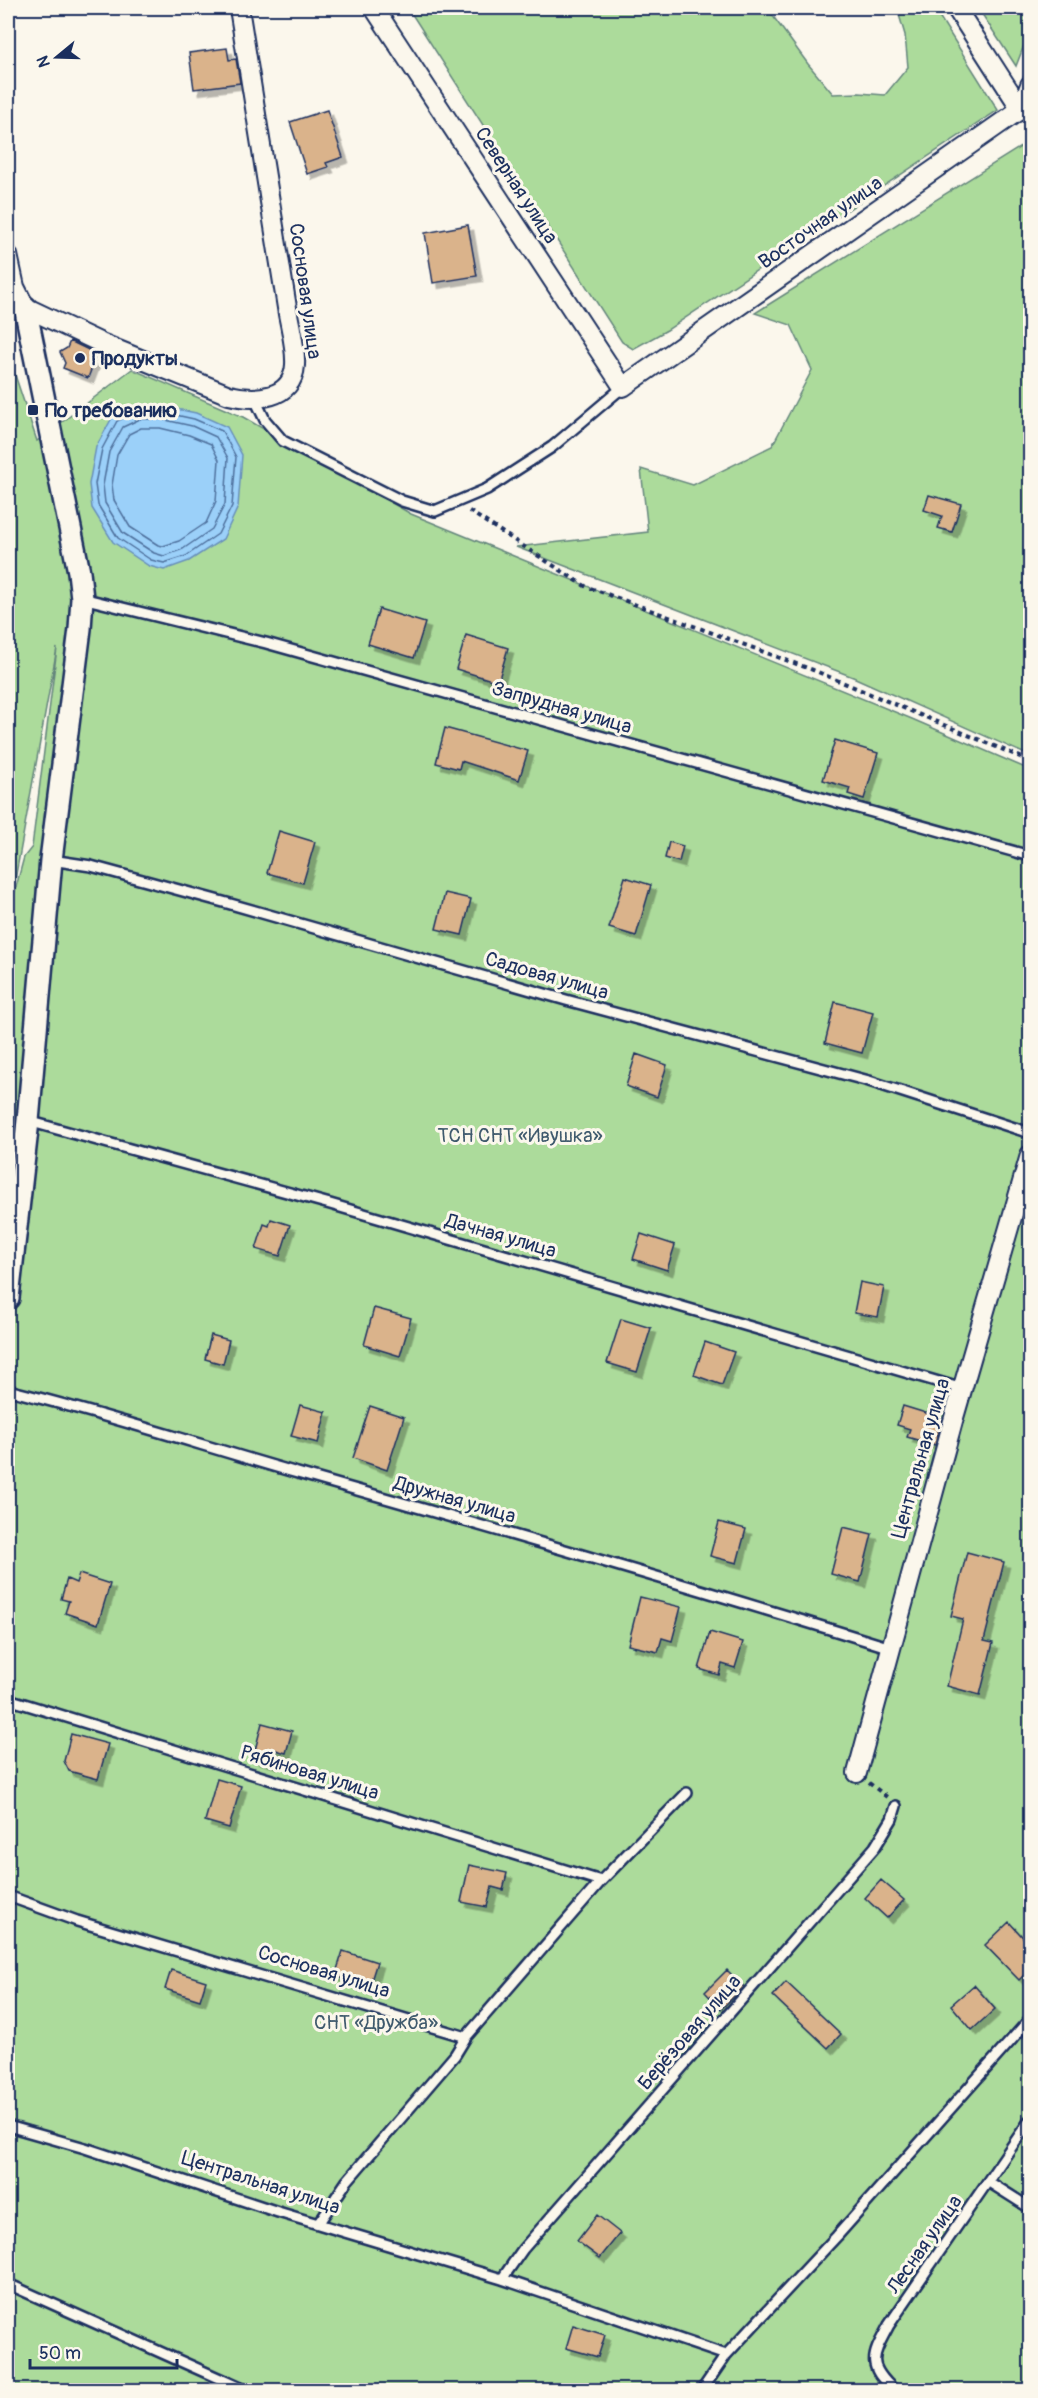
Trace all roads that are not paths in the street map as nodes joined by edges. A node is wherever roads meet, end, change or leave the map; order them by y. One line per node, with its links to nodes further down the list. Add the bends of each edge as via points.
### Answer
1 (239, 8): 9 (street, Сосновая улица, via 295,363 293,378 280,391)
2 (374, 8): 8 (street, Северная улица)
3 (956, 8): 5 (street)
4 (1030, 85): 5 (street)
5 (1026, 111): 8 (street, Восточная улица)
6 (8, 255): 7 (street)
7 (16, 302): 9 (street, via 101,343 218,391); 10 (street)
8 (623, 387): 9 (lane, via 552,447 487,489 435,511 402,501 283,441 265,420)
9 (255, 399)
10 (82, 598): 11 (lane, Запрудная улица, via 266,643); 12 (street)
11 (1030, 856)
12 (51, 860): 13 (street); 14 (lane, Садовая улица, via 92,866 869,1081)
13 (28, 1121): 16 (street); 17 (lane, Дачная улица, via 353,1210)
14 (1030, 1133)
15 (1030, 1155): 17 (street, Центральная улица)
16 (8, 1298)
17 (963, 1389): 19 (street, Центральная улица)
18 (8, 1390): 19 (lane, Дружная улица, via 725,1596)
19 (891, 1648): 21 (street, Центральная улица)
20 (8, 1699): 24 (lane, Рябиновая улица)
21 (857, 1773)
22 (687, 1793): 24 (lane)
23 (896, 1806): 33 (lane, Берёзовая улица, via 875,1847 523,2249)
24 (602, 1881): 27 (lane)
25 (8, 1896): 27 (lane, Сосновая улица, via 76,1921)
26 (1030, 2019): 35 (lane)
27 (466, 2037): 32 (lane, via 347,2181)
28 (1030, 2120): 30 (lane, Лесная улица)
29 (8, 2126): 32 (lane, Центральная улица)
30 (989, 2182): 31 (lane); 38 (lane, Лесная улица, via 879,2345 876,2369)
31 (1030, 2208)
32 (318, 2224): 33 (lane, Центральная улица)
33 (502, 2279): 35 (lane, Центральная улица)
34 (8, 2284): 36 (lane)
35 (726, 2355): 37 (lane)
36 (245, 2391)
37 (702, 2391)
38 (894, 2391)

